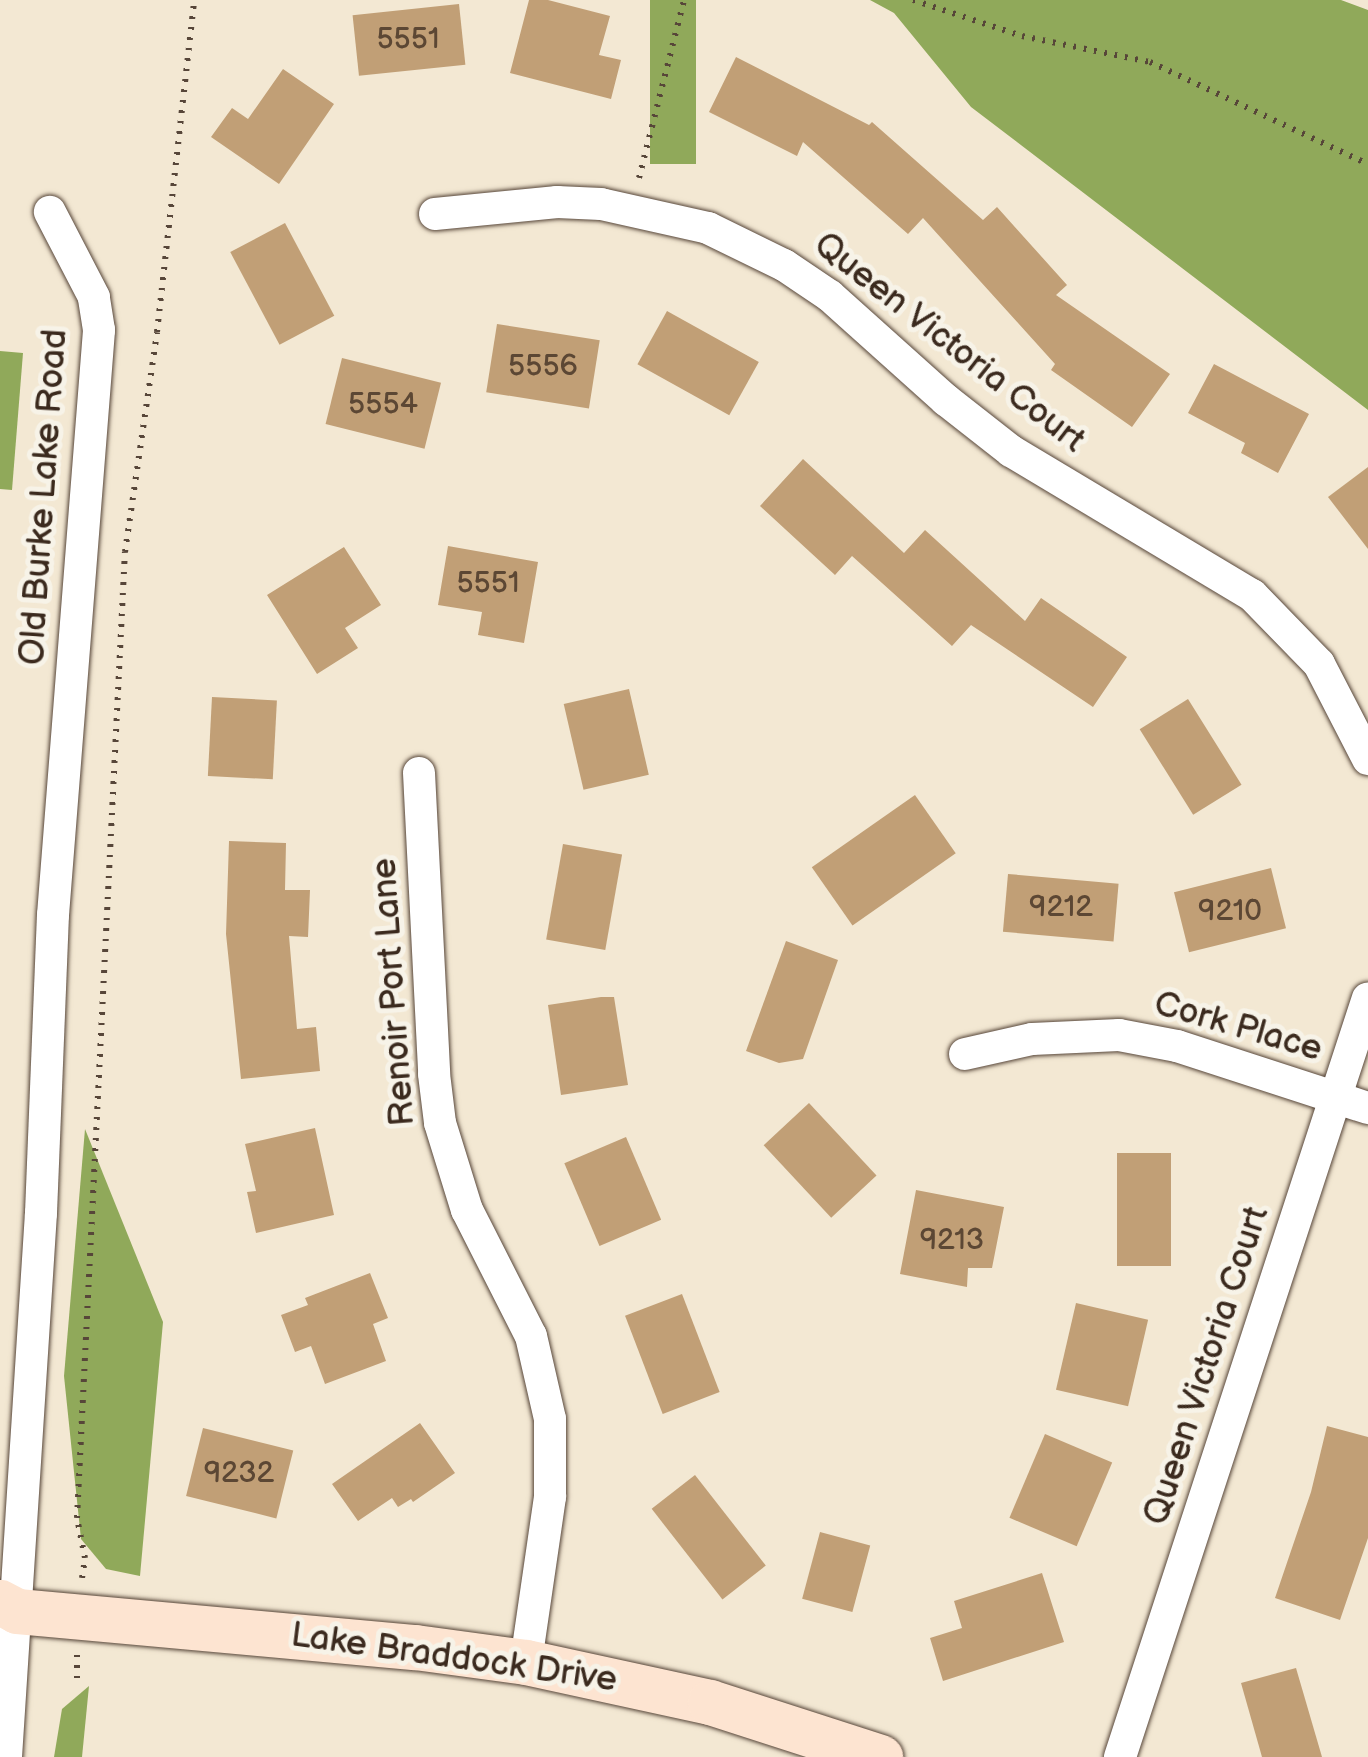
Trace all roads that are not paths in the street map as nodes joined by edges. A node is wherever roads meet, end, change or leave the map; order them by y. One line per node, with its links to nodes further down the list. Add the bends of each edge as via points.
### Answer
1 (50, 212): 9 (street, Old Burke Lake Road, via 94,298 99,330 53,915 41,1213)
2 (435, 214): 3 (street, Queen Victoria Court, via 556,202 633,209 708,228 784,265 830,296 1011,450 1252,594 1319,664)
3 (1368, 759)
4 (419, 773): 10 (street, Renoir Port Lane, via 440,1123 468,1210 530,1336 550,1419 550,1496)
5 (1368, 998): 7 (street, Queen Victoria Court)
6 (965, 1054): 7 (street, Cork Place, via 1032,1039 1119,1035 1177,1046)
7 (1336, 1098): 8 (street, Cork Place); 13 (street, Queen Victoria Court)
8 (1368, 1108)
9 (6, 1610): 10 (street, Lake Braddock Drive); 11 (street, Old Burke Lake Road)
10 (526, 1662): 12 (street, Lake Braddock Drive, via 710,1702)
11 (6, 1757)
12 (880, 1757)
13 (1120, 1757)

